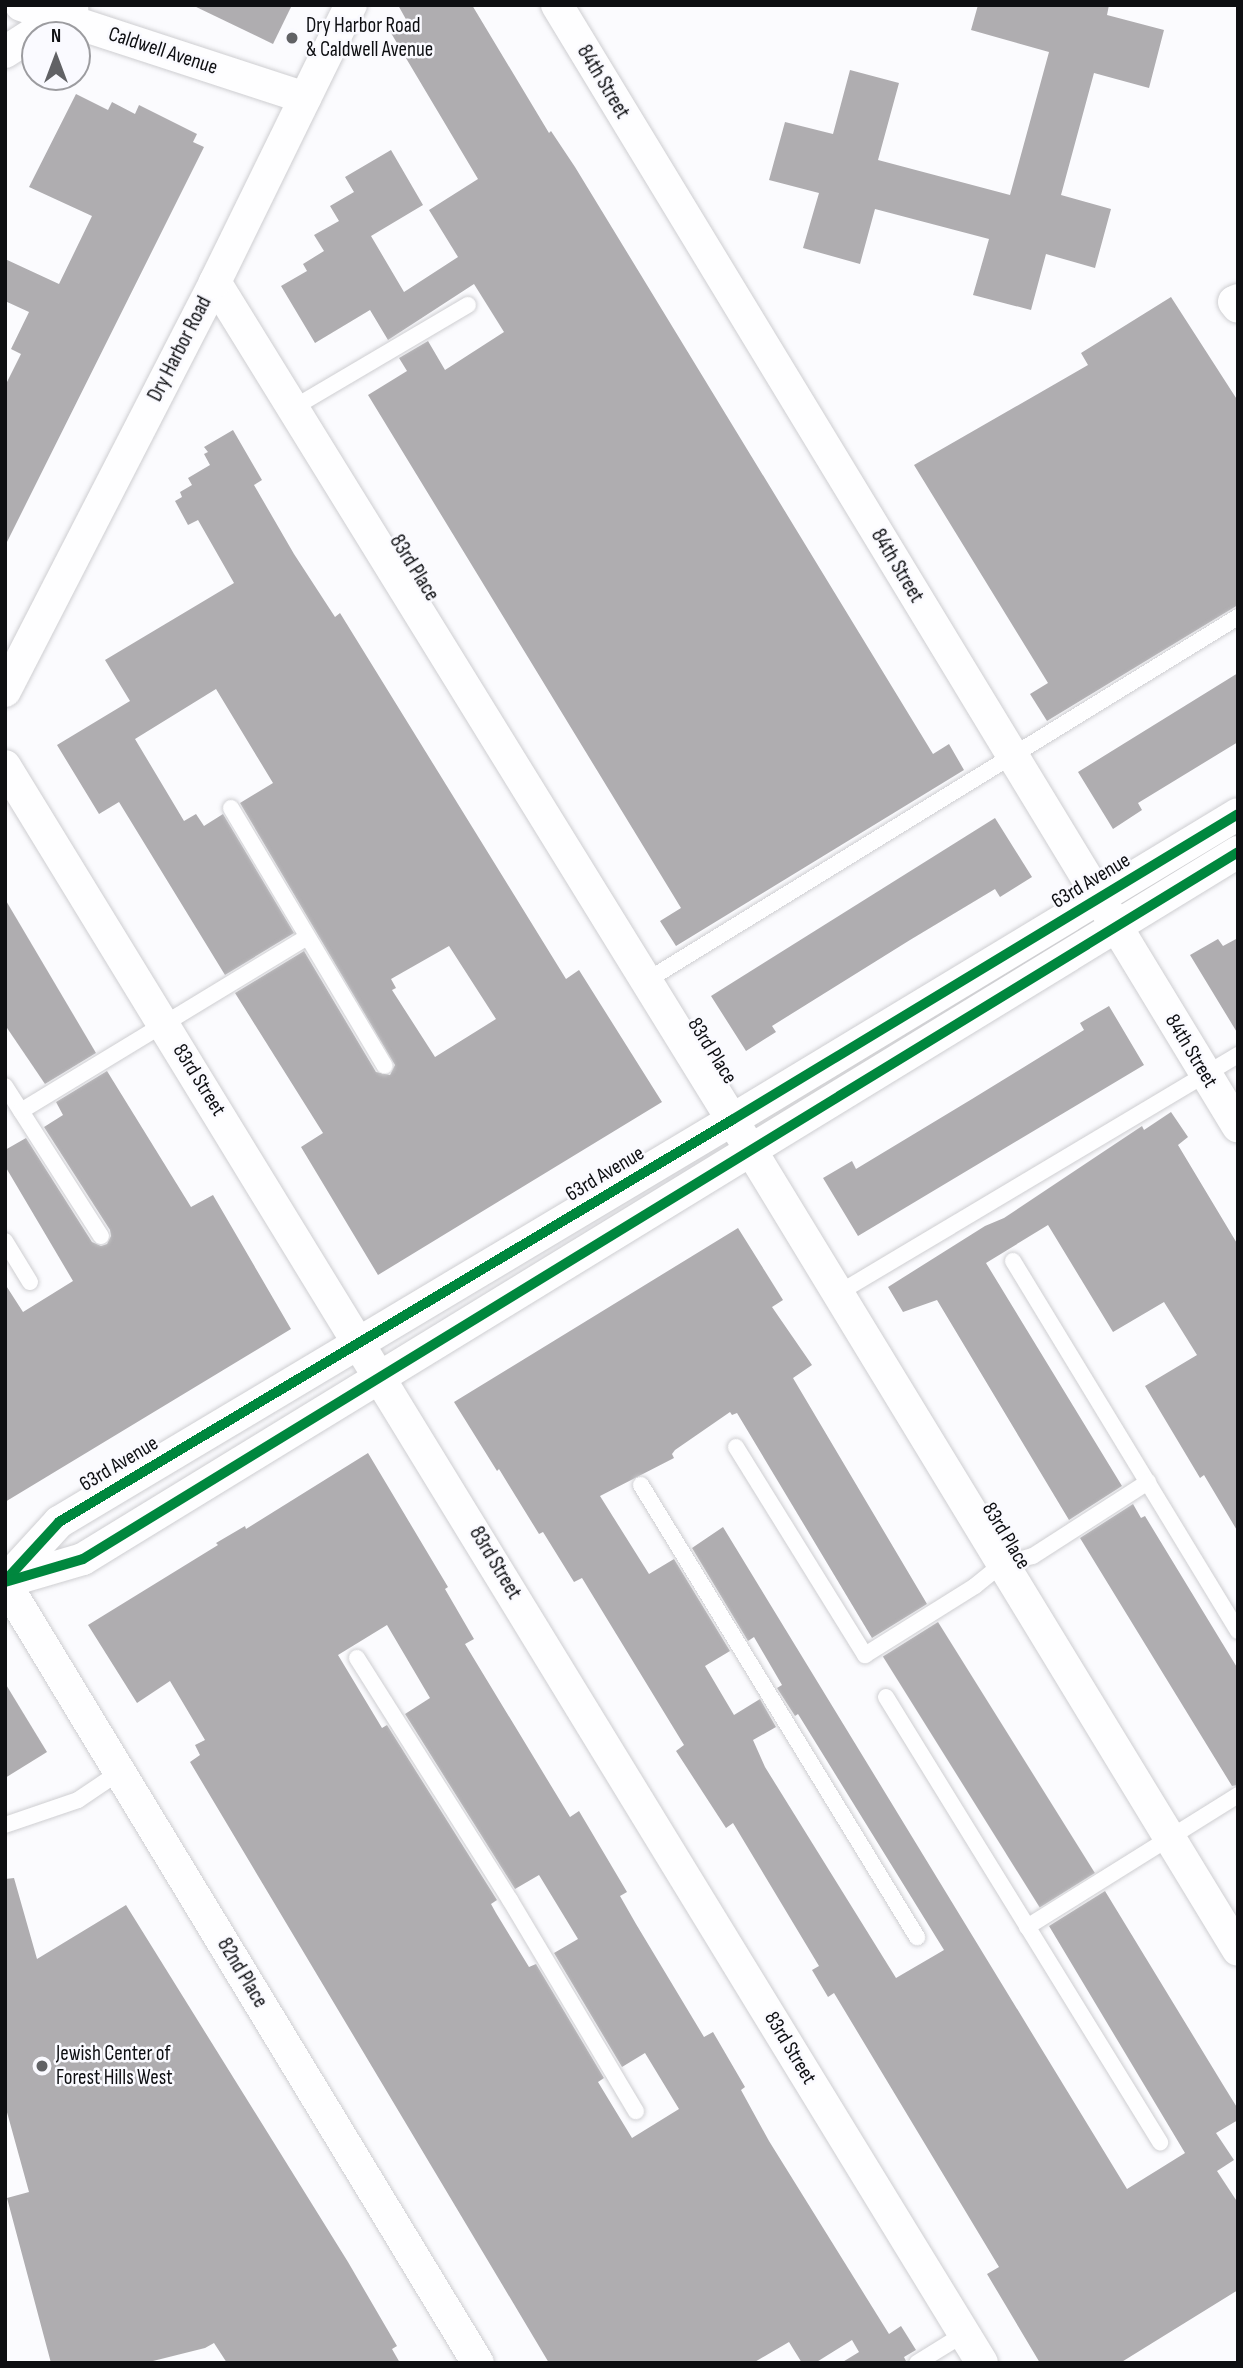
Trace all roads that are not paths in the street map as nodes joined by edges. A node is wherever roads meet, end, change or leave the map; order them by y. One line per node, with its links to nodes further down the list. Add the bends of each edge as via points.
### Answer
1 (21, 5): 4 (street, Caldwell Avenue)
2 (351, 5): 6 (street, Dry Harbor Road)
3 (556, 5): 12 (street, 84th Street)
4 (68, 11): 5 (street); 6 (street, Caldwell Avenue)
5 (5, 52)
6 (305, 98): 7 (street, Dry Harbor Road)
7 (215, 282): 9 (street, 83rd Place); 11 (street, Dry Harbor Road)
8 (468, 304): 9 (lane)
9 (293, 408): 19 (street, 83rd Place)
10 (1238, 617): 12 (lane)
11 (5, 691)
12 (1011, 754): 17 (street, 84th Street); 19 (lane)
13 (5, 766): 20 (street, 83rd Street)
14 (231, 808): 18 (lane)
15 (1238, 814): 17 (street, 63rd Avenue)
16 (1238, 852): 17 (street, 63rd Avenue)
17 (1107, 912): 23 (street, 84th Street); 26 (street, 63rd Avenue); 28 (street, 63rd Avenue)
18 (306, 938): 20 (lane); 22 (lane)
19 (646, 981): 26 (street, 83rd Place)
20 (164, 1024): 25 (lane); 34 (street, 83rd Street)
21 (1238, 1055): 23 (lane)
22 (385, 1066)
23 (1206, 1074): 27 (street, 84th Street); 33 (lane)
24 (5, 1087): 25 (lane)
25 (21, 1111): 29 (lane)
26 (732, 1120): 28 (street, 83rd Place); 34 (street, 63rd Avenue)
27 (1238, 1127)
28 (752, 1152): 33 (street, 83rd Place); 35 (street, 63rd Avenue)
29 (101, 1236)
30 (5, 1241): 32 (lane)
31 (1013, 1261): 37 (lane)
32 (30, 1282)
33 (838, 1294): 39 (street, 83rd Place)
34 (360, 1342): 35 (street, 83rd Street); 40 (street, 63rd Avenue, via 59,1522)
35 (381, 1377): 40 (street, 63rd Avenue, via 83,1559); 53 (street, 83rd Street)
36 (736, 1447): 39 (lane, via 865,1655)
37 (1148, 1482): 39 (lane, via 1033,1556); 41 (lane)
38 (641, 1485): 49 (lane)
39 (1001, 1565): 47 (street, 83rd Place)
40 (5, 1582): 44 (street, 82nd Place)
41 (1238, 1631)
42 (357, 1658): 51 (lane)
43 (886, 1696): 48 (lane)
44 (121, 1771): 46 (lane, via 78,1800); 54 (street, 82nd Place)
45 (1238, 1795): 47 (lane)
46 (5, 1825)
47 (1169, 1836): 48 (lane); 50 (street, 83rd Place)
48 (1027, 1927): 52 (lane)
49 (917, 1937)
50 (1238, 1950)
51 (636, 2111)
52 (1160, 2142)
53 (964, 2334): 55 (lane); 56 (street, 83rd Street)
54 (478, 2363)
55 (917, 2363)
56 (982, 2363)

